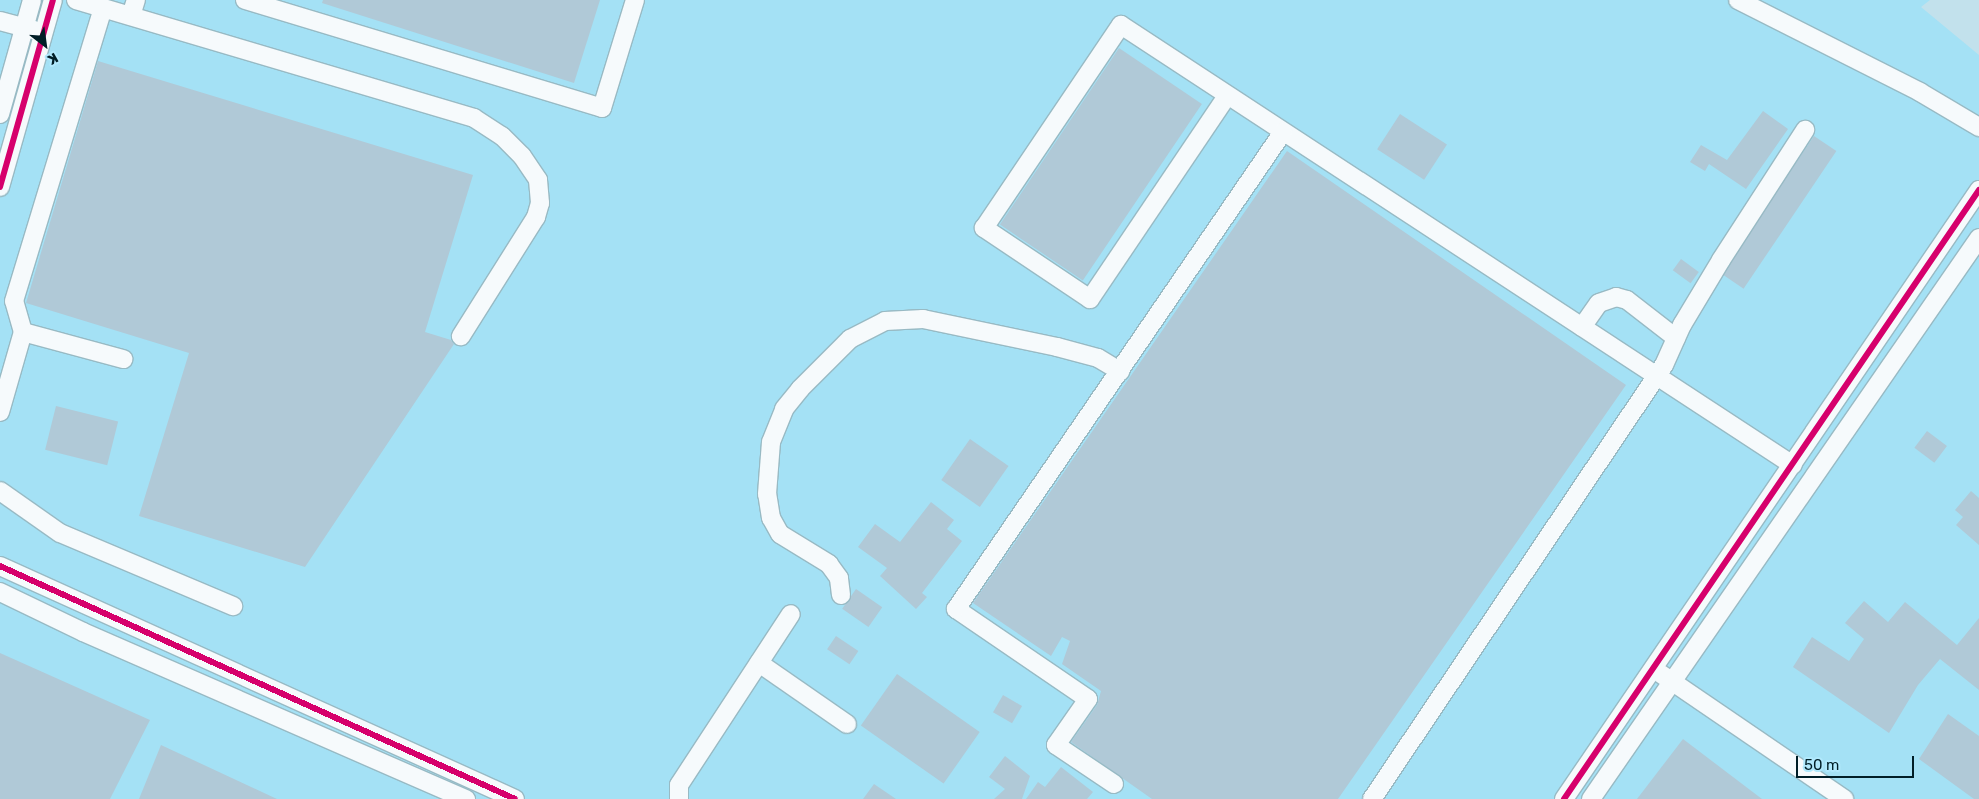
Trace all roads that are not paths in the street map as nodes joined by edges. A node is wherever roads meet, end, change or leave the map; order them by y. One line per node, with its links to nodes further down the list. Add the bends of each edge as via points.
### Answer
1 (32, 0): 10 (street)
2 (54, 0): 11 (street)
3 (76, 0): 7 (street)
4 (245, 0): 5 (street, via 602,108)
5 (635, 0)
6 (1738, 0): 14 (street, via 1920,92)
7 (103, 8): 8 (street); 21 (street, via 14,301)
8 (133, 8): 22 (street, via 474,118 513,145 538,180 541,196 538,210)
9 (0, 21): 10 (street)
10 (24, 27): 11 (street); 13 (street)
11 (44, 33): 17 (street)
12 (1227, 96): 12 (street, via 1121,25 984,228 1090,299); 16 (street)
13 (0, 114)
14 (1979, 127)
15 (1805, 130): 23 (street, via 1716,267)
16 (1283, 132): 20 (street); 25 (street)
17 (0, 187)
18 (1979, 190): 28 (street)
19 (1979, 238): 37 (street)
20 (1582, 327): 23 (street, via 1599,303 1616,297 1627,300); 26 (street)
21 (23, 332): 24 (street); 27 (street)
22 (461, 336)
23 (1676, 338): 26 (street)
24 (123, 359)
25 (1120, 371): 32 (street, via 1098,358 1057,347 923,319 885,321 850,339 784,409 771,442 767,494 772,518 780,534 829,564 839,578); 39 (street, via 956,609 1088,699 1056,745)
26 (1656, 376): 28 (street); 44 (street)
27 (0, 412)
28 (1793, 465): 36 (street)
29 (0, 491): 33 (street, via 60,533)
30 (0, 566): 40 (street)
31 (0, 592): 41 (street, via 83,632)
32 (841, 595)
33 (232, 606)
34 (791, 614): 35 (street)
35 (759, 663): 38 (street); 43 (street, via 679,785)
36 (1654, 669): 37 (street); 45 (street)
37 (1671, 680): 46 (street); 47 (street)
38 (848, 724)
39 (1114, 784)
40 (480, 792): 42 (street)
41 (466, 799)
42 (515, 799)
43 (679, 799)
44 (1372, 799)
45 (1564, 799)
46 (1591, 799)
47 (1844, 799)

